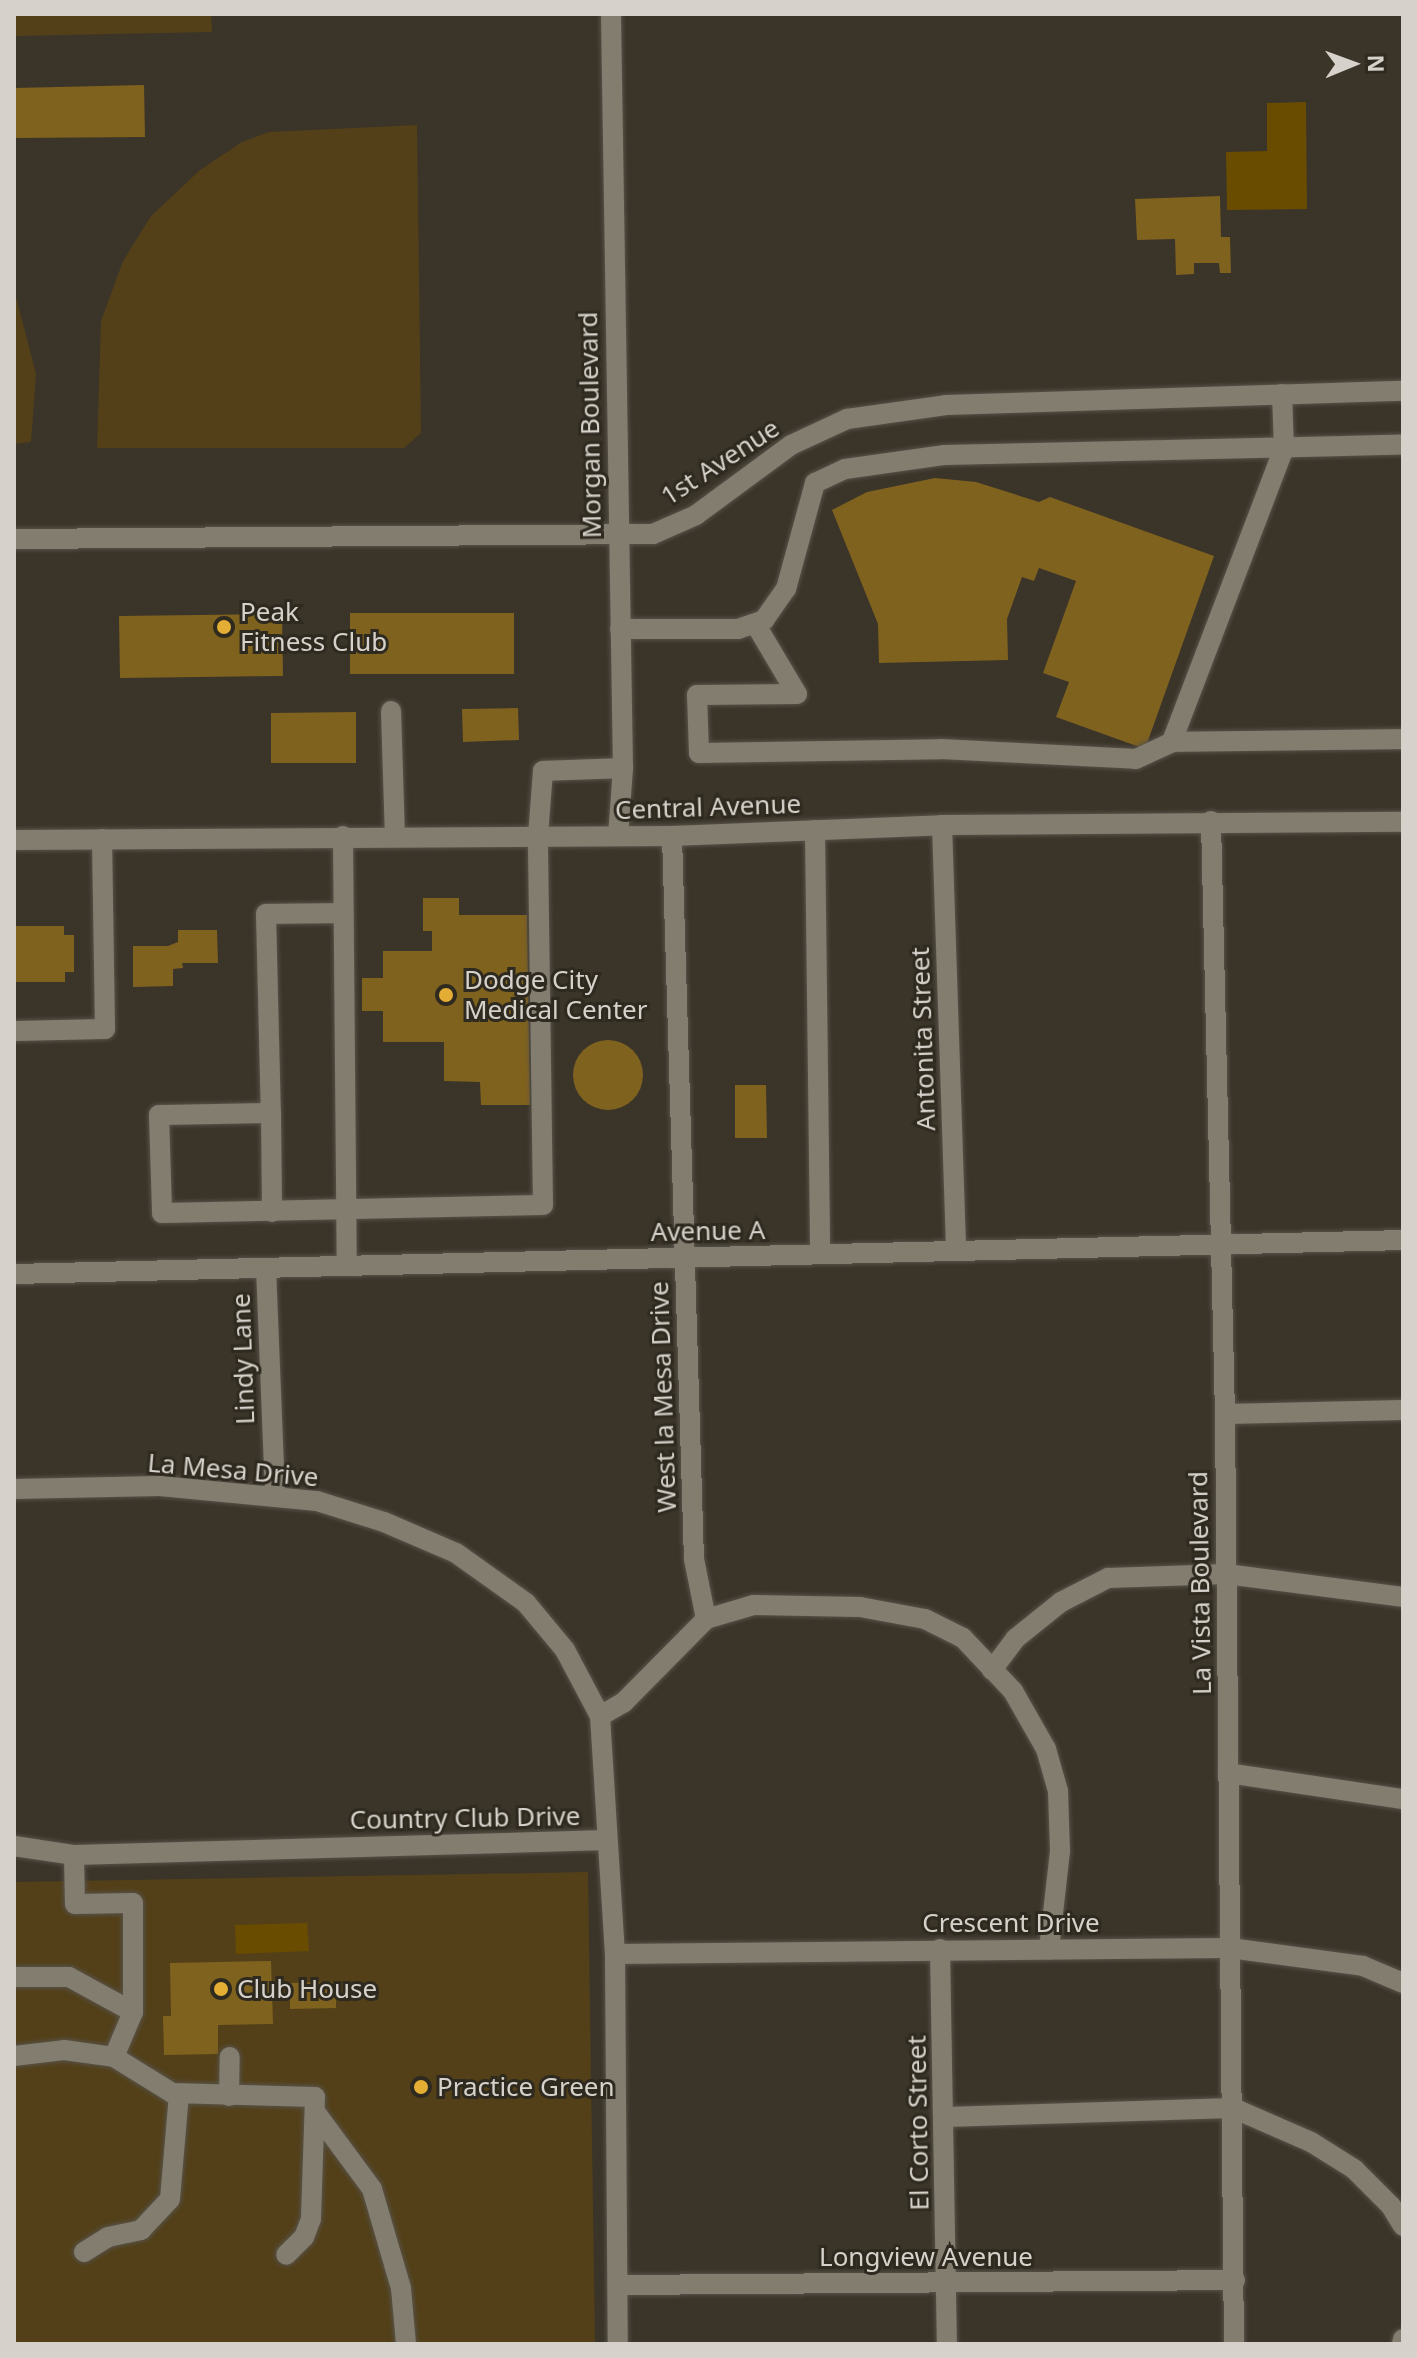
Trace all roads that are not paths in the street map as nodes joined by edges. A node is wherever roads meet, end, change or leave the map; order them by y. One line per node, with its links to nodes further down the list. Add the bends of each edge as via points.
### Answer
1 (611, 14): 6 (street, Morgan Boulevard)
2 (1403, 391): 3 (street, 1st Avenue)
3 (1282, 394): 5 (street); 6 (street, 1st Avenue, via 946,405 847,419 791,445 696,515 653,534)
4 (1403, 445): 5 (street)
5 (1284, 448): 8 (street, via 945,455 845,469 815,483 786,589); 12 (street)
6 (618, 537): 7 (street, 1st Avenue); 9 (street, Morgan Boulevard)
7 (14, 539)
8 (756, 625): 9 (street); 12 (street, via 797,694 697,695 699,753 941,749 1136,759)
9 (620, 629): 13 (street, Morgan Boulevard)
10 (391, 711): 18 (street)
11 (1403, 739): 12 (street)
12 (1172, 742)
13 (623, 768): 20 (street, via 543,771); 21 (street, Morgan Boulevard)
14 (1211, 821): 15 (street, Central Avenue); 16 (street, Central Avenue); 31 (street, La Vista Boulevard)
15 (1403, 822)
16 (942, 825): 17 (street, Central Avenue); 32 (street, Antonita Street)
17 (815, 830): 22 (street, Central Avenue); 33 (street)
18 (395, 835): 19 (street, Central Avenue); 20 (street, Central Avenue)
19 (343, 836): 23 (street, Central Avenue); 25 (street)
20 (538, 836): 21 (street, Central Avenue); 28 (street, via 543,1205)
21 (618, 836): 22 (street, Central Avenue)
22 (672, 836): 34 (street, West la Mesa Drive)
23 (102, 839): 24 (street, Central Avenue); 26 (street, via 105,1029)
24 (14, 840)
25 (343, 913): 27 (street, via 266,914); 28 (street)
26 (14, 1031)
27 (271, 1113): 29 (street); 29 (street, via 159,1115 162,1213)
28 (346, 1211): 29 (street); 35 (street)
29 (272, 1212)
30 (1403, 1240): 31 (street, Avenue A)
31 (1221, 1245): 32 (street, Avenue A); 39 (street, La Vista Boulevard)
32 (956, 1251): 33 (street, Avenue A)
33 (820, 1254): 34 (street, Avenue A)
34 (685, 1258): 35 (street, Avenue A); 44 (street, West la Mesa Drive, via 694,1559)
35 (347, 1266): 36 (street, Avenue A)
36 (266, 1268): 37 (street, Avenue A); 41 (street, Lindy Lane)
37 (14, 1274)
38 (1403, 1410): 39 (street)
39 (1225, 1414): 42 (street, La Vista Boulevard)
40 (14, 1489): 41 (street, La Mesa Drive, via 160,1486)
41 (275, 1497): 46 (street, La Mesa Drive, via 317,1501 456,1553 526,1603 565,1650)
42 (1226, 1574): 43 (street); 45 (street, via 1108,1578 1049,1611 1015,1639); 47 (street, La Vista Boulevard)
43 (1403, 1597)
44 (706, 1619): 45 (street, via 754,1605 860,1607 925,1619 963,1638); 46 (street, via 624,1702)
45 (992, 1670): 54 (street, via 1013,1691 1046,1749 1058,1791 1060,1851)
46 (600, 1716): 49 (street)
47 (1228, 1773): 48 (street); 52 (street, La Vista Boulevard)
48 (1403, 1799)
49 (607, 1840): 51 (street, Country Club Drive); 55 (street, Country Club Drive)
50 (14, 1846): 51 (street, Country Club Drive)
51 (74, 1855): 58 (street, via 75,1904 133,1903)
52 (1230, 1948): 54 (street, Crescent Drive); 57 (street, Crescent Drive, via 1363,1966); 64 (street, La Vista Boulevard)
53 (940, 1949): 54 (street, Crescent Drive); 55 (street, Crescent Drive); 66 (street, El Corto Street)
54 (1049, 1949)
55 (615, 1954): 72 (street, Country Club Drive)
56 (14, 1977): 58 (street, via 69,1977)
57 (1403, 1983)
58 (133, 2012): 60 (street)
59 (14, 2056): 60 (street, via 64,2050)
60 (114, 2057): 62 (street)
61 (230, 2057): 63 (street)
62 (179, 2095): 63 (street); 68 (street, via 170,2199 141,2230 108,2237)
63 (229, 2096): 65 (street, via 315,2097)
64 (1233, 2108): 66 (street); 67 (street, via 1311,2142 1354,2169); 70 (street, La Vista Boulevard)
65 (316, 2113): 69 (street, via 311,2219 304,2237); 73 (street, via 372,2189 401,2288)
66 (945, 2117): 71 (street, El Corto Street)
67 (1403, 2226)
68 (84, 2252)
69 (286, 2255)
70 (1235, 2280): 71 (street, Longview Avenue); 76 (street, La Vista Boulevard)
71 (947, 2283): 72 (street, Longview Avenue); 75 (street, El Corto Street)
72 (618, 2285): 74 (street, Country Club Drive)
73 (406, 2344)
74 (618, 2344)
75 (947, 2344)
76 (1234, 2344)

